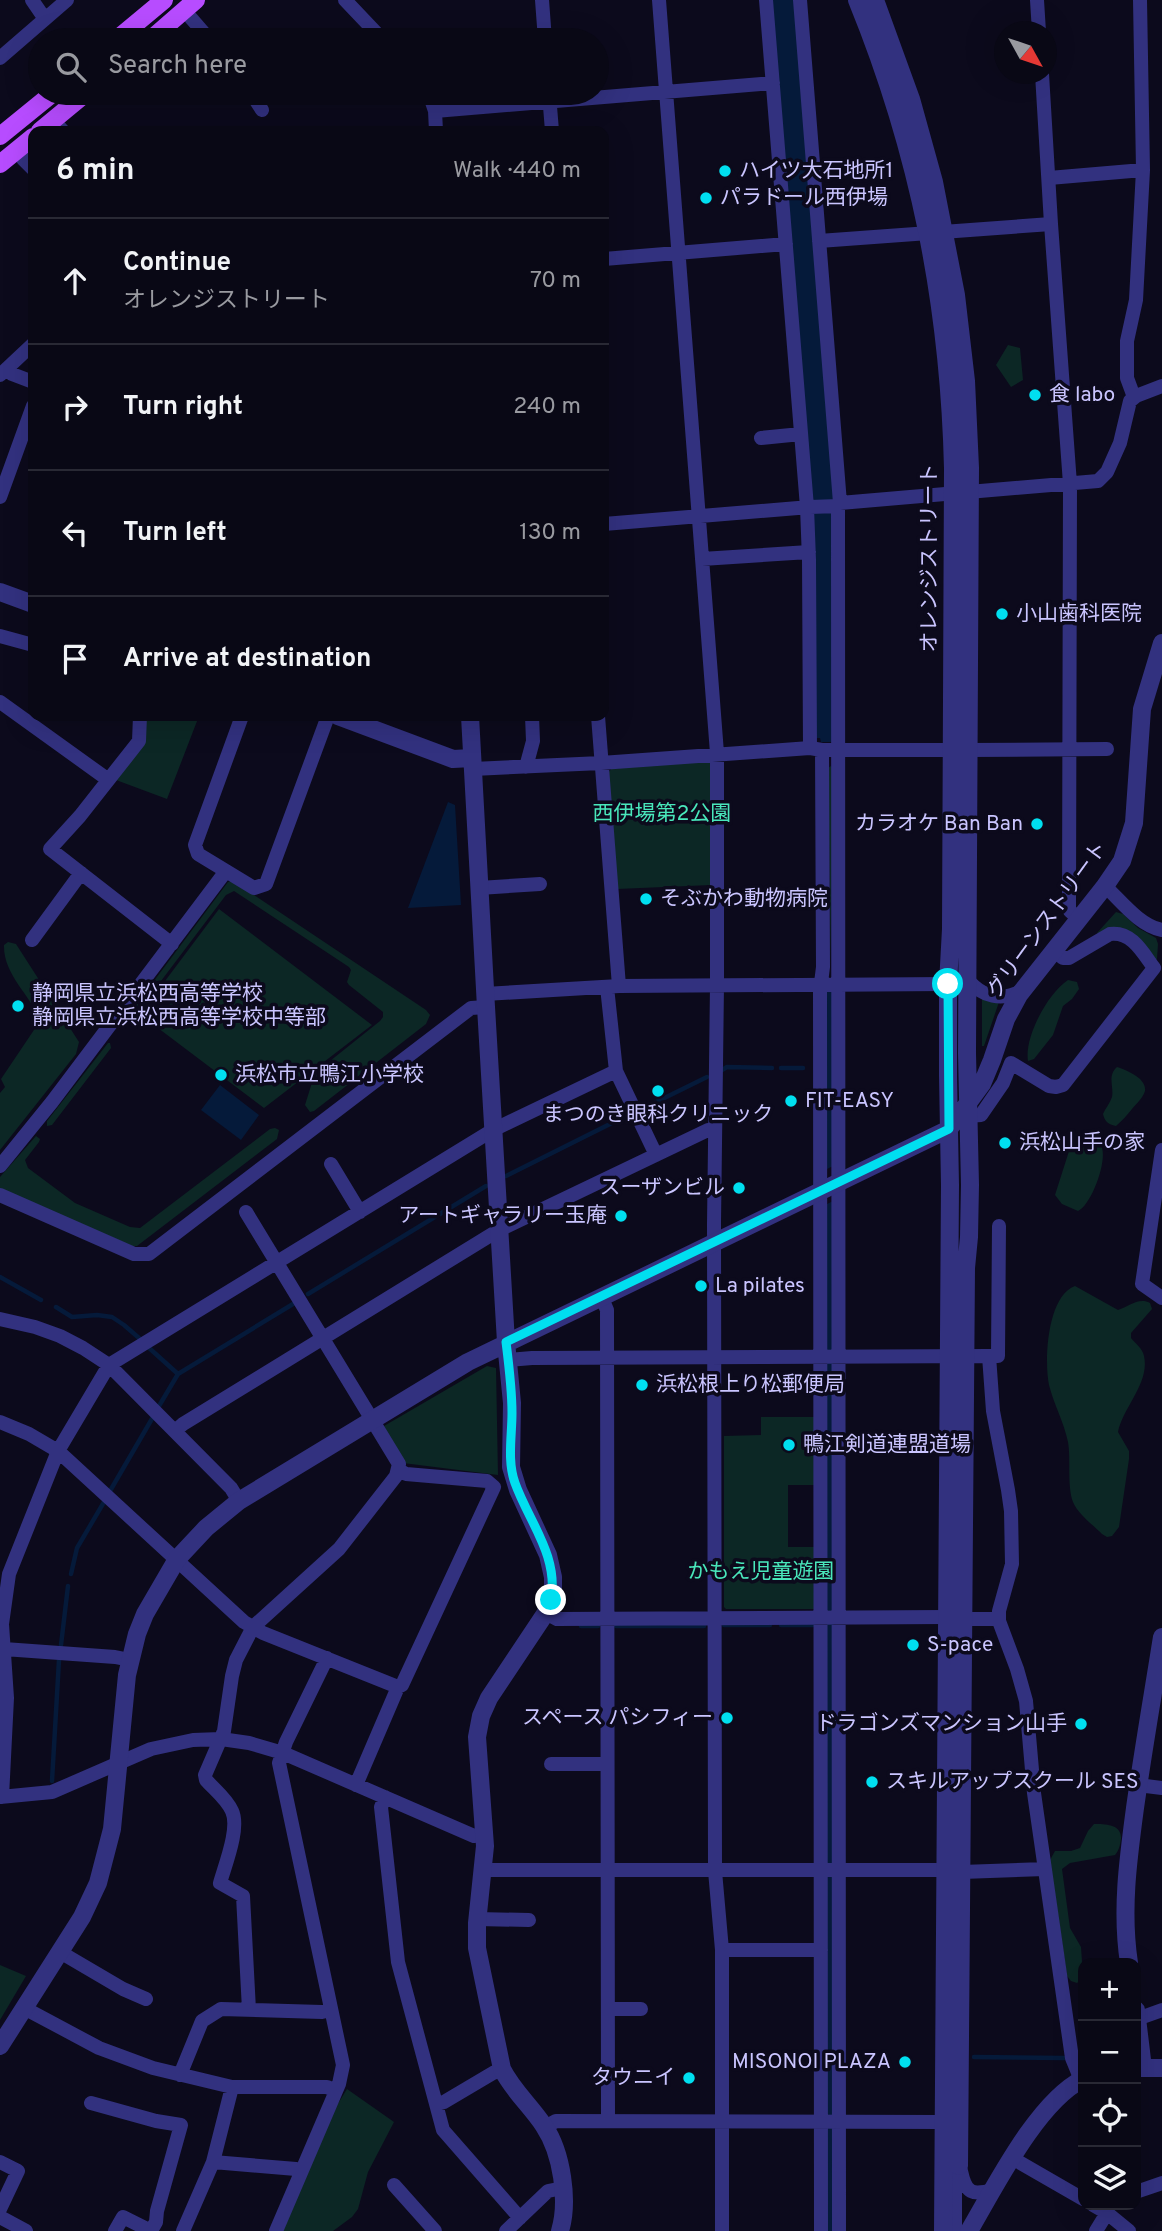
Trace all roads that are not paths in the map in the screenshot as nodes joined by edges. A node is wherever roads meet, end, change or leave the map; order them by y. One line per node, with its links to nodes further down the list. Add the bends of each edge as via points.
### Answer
1 (32, 0): 14 (street)
2 (67, 0): 14 (street)
3 (164, 0): 17 (main road)
4 (345, 0): 20 (street)
5 (542, 0): 21 (street)
6 (659, 0): 26 (street)
7 (766, 0): 24 (street)
8 (800, 0): 47 (street)
9 (857, 0): 46 (street, オレンジストリート)
10 (875, 0): 46 (street, オレンジストリート, via 917,117)
11 (1037, 0): 15 (street)
12 (1140, 0): 43 (street)
13 (190, 5): 18 (main road); 19 (street)
14 (45, 19): 16 (street)
15 (1038, 21)
16 (35, 28)
17 (130, 28)
18 (164, 28)
19 (203, 28)
20 (372, 28)
21 (544, 28)
22 (28, 34): 23 (street)
23 (0, 58)
24 (773, 83): 26 (street); 48 (street)
25 (1043, 84): 44 (street)
26 (666, 92): 27 (street); 49 (street)
27 (609, 94)
28 (36, 105): 39 (main road)
29 (74, 105): 36 (main road)
30 (259, 105): 34 (street)
31 (433, 105): 35 (street)
32 (484, 105): 35 (street)
33 (550, 105): 38 (street)
34 (262, 110)
35 (435, 111): 37 (street)
36 (53, 126)
37 (436, 126)
38 (552, 126)
39 (2, 130): 40 (street)
40 (26, 142): 41 (main road); 42 (street, via 23,159)
41 (0, 164)
42 (28, 164)
43 (1143, 170): 44 (street); 55 (street, via 1136,300 1127,341 1126,378)
44 (1049, 178): 45 (street)
45 (1051, 224): 46 (street); 59 (street)
46 (937, 233): 47 (street); 60 (street, オレンジストリート)
47 (819, 242): 62 (street)
48 (786, 244): 49 (street); 57 (street)
49 (678, 253): 50 (street); 64 (street)
50 (609, 259)
51 (28, 349): 52 (street)
52 (3, 372): 53 (street)
53 (28, 380)
54 (1162, 386): 55 (street)
55 (1134, 397): 59 (street, via 1105,476)
56 (28, 420): 61 (street)
57 (801, 434): 58 (street); 63 (street)
58 (761, 438)
59 (1070, 484): 60 (street); 84 (street)
60 (961, 493): 62 (street); 83 (street, オレンジストリート)
61 (0, 497)
62 (838, 505): 63 (street); 82 (street)
63 (808, 507): 64 (street); 66 (street)
64 (699, 516): 65 (street); 67 (street)
65 (609, 524)
66 (809, 551): 67 (street); 81 (street)
67 (702, 559): 86 (street)
68 (0, 592): 69 (street)
69 (28, 602)
70 (0, 636): 72 (street)
71 (1162, 643): 94 (street, グリーンストリート, via 1140,717 1131,836 1122,861)
72 (28, 644)
73 (0, 702): 90 (street)
74 (140, 721): 92 (street, via 139,741 50,849)
75 (240, 721): 91 (street, via 195,845 198,854)
76 (326, 721): 91 (street, via 267,884 254,888)
77 (351, 721): 87 (street)
78 (470, 721): 87 (street)
79 (532, 721): 89 (street, via 533,741)
80 (598, 721): 88 (street)
81 (816, 749): 82 (street); 86 (street); 105 (street)
82 (838, 750): 83 (street); 104 (street)
83 (960, 750): 84 (street); 101 (street, オレンジストリート); 102 (street, オレンジストリート)
84 (1069, 750): 85 (street); 96 (street, via 1069,911)
85 (1107, 750)
86 (718, 753): 88 (street); 103 (street)
87 (473, 763): 89 (street); 95 (street)
88 (601, 763): 89 (street); 106 (street)
89 (526, 766)
90 (103, 776)
91 (226, 871): 99 (street)
92 (81, 873): 98 (street); 99 (street)
93 (540, 884): 95 (street)
94 (1105, 886): 96 (street, グリーンストリート); 97 (street, via 1143,922)
95 (479, 888): 108 (street)
96 (1079, 919): 100 (street, グリーンストリート)
97 (1162, 930)
98 (32, 940)
99 (172, 944): 117 (street)
100 (1054, 951): 107 (street, グリーンストリート); 110 (street, via 1069,958 1118,933 1131,940 1154,968 1063,1086 1049,1086 1011,1063 981,1115)
101 (967, 979): 107 (street, via 988,995 1006,997); 110 (street, オレンジストリート)
102 (948, 984): 104 (street); 111 (street, オレンジストリート)
103 (717, 985): 105 (street); 106 (street); 113 (street)
104 (839, 985): 105 (street); 118 (street)
105 (821, 986): 119 (street)
106 (613, 987): 108 (street); 109 (street)
107 (1023, 990): 110 (street, グリーンストリート, via 1006,1018)
108 (485, 1001): 112 (street); 120 (street, via 149,1254 134,1254)
109 (616, 1071): 112 (street); 115 (street)
110 (968, 1110): 111 (street, グリーンストリート); 132 (street, オレンジストリート, via 970,1237)
111 (949, 1129): 118 (street); 132 (street, オレンジストリート)
112 (493, 1130): 122 (street); 124 (street)
113 (715, 1130): 115 (street); 125 (street)
114 (1162, 1150): 128 (street, via 1142,1284)
115 (656, 1155): 124 (street)
116 (331, 1164): 122 (street)
117 (0, 1166)
118 (839, 1181): 119 (street); 134 (street)
119 (821, 1190): 125 (street); 134 (street)
120 (0, 1195)
121 (246, 1212): 126 (street)
122 (360, 1212): 126 (street)
123 (999, 1226): 133 (street, via 998,1356)
124 (499, 1230): 130 (street); 131 (street)
125 (714, 1242): 127 (street); 136 (street)
126 (276, 1263): 130 (street); 137 (street)
127 (601, 1296): 131 (street); 135 (street, via 607,1310)
128 (1162, 1298)
129 (0, 1319): 137 (street, via 60,1336)
130 (323, 1339): 138 (street); 140 (street)
131 (507, 1351): 135 (street); 138 (street, via 468,1362); 145 (street, via 511,1467 552,1566 553,1589)
132 (957, 1356): 133 (street); 134 (street); 148 (street)
133 (989, 1356): 150 (street, via 993,1411 1011,1511 1012,1564)
134 (830, 1357): 136 (street); 147 (street)
135 (607, 1358): 136 (street); 149 (street)
136 (715, 1358): 146 (street)
137 (109, 1365): 140 (street); 141 (street)
138 (372, 1420): 142 (street, via 397,1459); 143 (street)
139 (0, 1422): 141 (street)
140 (175, 1431): 143 (street, via 232,1488)
141 (58, 1451): 144 (street); 153 (street, via 9,1574 3,1608)
142 (399, 1471): 151 (street, via 339,1549); 156 (street, via 487,1481 494,1487)
143 (239, 1501): 144 (street)
144 (176, 1561): 151 (street); 155 (street, via 145,1614)
145 (546, 1613): 149 (street, via 557,1619); 168 (street, via 489,1698 478,1726)
146 (715, 1618): 147 (street); 149 (street); 173 (street)
147 (830, 1618): 148 (street); 171 (street)
148 (955, 1618): 150 (street); 174 (street)
149 (608, 1619): 161 (street)
150 (999, 1619): 169 (street, via 1026,1701)
151 (253, 1628): 154 (street); 158 (street, via 233,1668)
152 (1162, 1637): 157 (street)
153 (4, 1649): 155 (street); 166 (street, via 7,1705)
154 (327, 1658): 156 (street); 159 (street)
155 (130, 1660): 160 (street)
156 (398, 1687): 163 (street)
157 (1156, 1712): 164 (street)
158 (220, 1739): 159 (street); 160 (street, via 165,1745); 185 (street, via 205,1775 234,1817 220,1883 243,1896)
159 (283, 1753): 163 (street); 186 (street, via 279,1763)
160 (117, 1764): 166 (street, via 52,1792); 179 (street, via 104,1866 91,1900)
161 (607, 1764): 162 (street); 172 (street)
162 (551, 1765)
163 (356, 1785): 167 (street)
164 (1138, 1785): 165 (street); 180 (street, via 1124,1901)
165 (1162, 1788)
166 (1, 1797)
167 (385, 1797): 168 (street, via 474,1836); 199 (street, via 381,1807 398,1962)
168 (484, 1835): 170 (street)
169 (1045, 1869): 174 (street); 193 (street, via 1072,2058)
170 (483, 1870): 172 (street); 175 (street)
171 (830, 1870): 173 (street); 174 (street); 178 (street); 202 (street)
172 (607, 1871): 173 (street); 183 (street)
173 (715, 1871): 177 (street)
174 (953, 1871): 203 (street); 208 (street)
175 (477, 1919): 176 (street); 192 (street, via 479,1960)
176 (529, 1920)
177 (722, 1950): 178 (street); 201 (street)
178 (821, 1950): 202 (street)
179 (60, 1952): 181 (street); 182 (street)
180 (1128, 1958)
181 (146, 1999)
182 (24, 2008): 189 (street); 194 (street, via 99,2048)
183 (608, 2009): 184 (street); 200 (street)
184 (641, 2009)
185 (248, 2010): 186 (street); 194 (street, via 221,2009 201,2021)
186 (331, 2010): 197 (street, via 343,2066)
187 (1162, 2010): 188 (street)
188 (1141, 2014)
189 (0, 2046)
190 (1141, 2068): 191 (street)
191 (1162, 2068)
192 (502, 2069): 199 (street); 204 (street)
193 (1078, 2071)
194 (180, 2075): 196 (street)
195 (1078, 2083): 205 (street, via 1055,2101)
196 (232, 2087): 197 (street, via 327,2087); 207 (street)
197 (337, 2091): 209 (street)
198 (91, 2103): 222 (street, via 181,2125 151,2231 123,2217)
199 (438, 2104): 220 (street, via 443,2130)
200 (608, 2121): 201 (street); 204 (street, via 556,2121)
201 (722, 2122): 202 (street); 228 (street)
202 (830, 2122): 203 (street); 229 (street); 230 (street)
203 (943, 2122): 231 (street)
204 (545, 2127): 212 (street)
205 (1012, 2158): 213 (street); 215 (street)
206 (0, 2162): 216 (street, via 18,2171)
207 (213, 2162): 209 (street); 223 (street)
208 (960, 2166): 213 (street, via 968,2190); 232 (street)
209 (302, 2171): 224 (street)
210 (1162, 2183): 214 (street)
211 (394, 2185): 225 (street)
212 (563, 2188): 220 (street, via 548,2191); 227 (street, via 565,2205)
213 (993, 2190): 233 (street)
214 (1141, 2190)
215 (1078, 2196)
216 (0, 2209)
217 (1102, 2210): 218 (street)
218 (1107, 2213): 234 (street); 235 (street)
219 (0, 2217): 221 (street)
220 (520, 2218): 226 (street)
221 (26, 2231)
222 (116, 2231)
223 (183, 2231)
224 (276, 2231)
225 (435, 2231)
226 (506, 2231)
227 (559, 2231)
228 (722, 2231)
229 (821, 2231)
230 (839, 2231)
231 (943, 2231)
232 (955, 2231)
233 (969, 2231)
234 (1096, 2231)
235 (1129, 2231)

